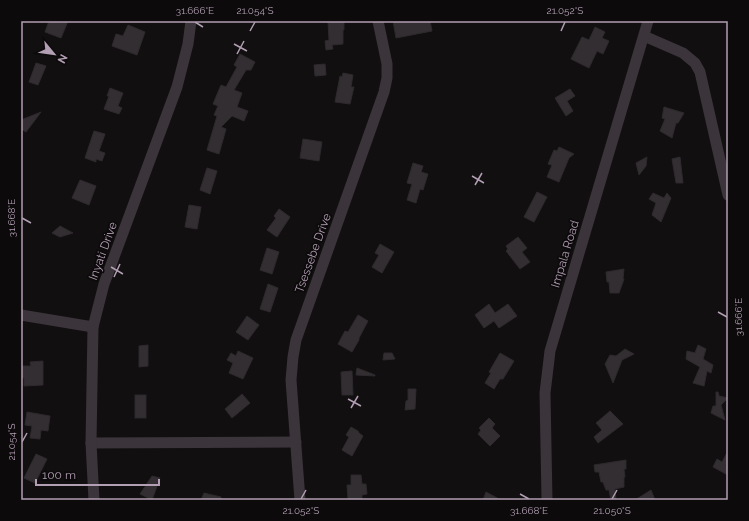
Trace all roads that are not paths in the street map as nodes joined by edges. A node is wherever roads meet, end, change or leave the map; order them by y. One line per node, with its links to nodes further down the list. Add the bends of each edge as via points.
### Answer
1 (191, 21): 7 (street, Inyati Drive, via 177,87 104,284)
2 (378, 21): 8 (street, Tsessebe Drive, via 388,64 387,78 296,340 291,380)
3 (648, 21): 4 (street, Impala Road)
4 (644, 36): 5 (street, via 683,53 695,63 700,72); 12 (street, Impala Road, via 550,351 545,392)
5 (728, 195)
6 (21, 315): 7 (street)
7 (93, 327): 9 (street, Inyati Drive)
8 (296, 442): 9 (street); 11 (street, Tsessebe Drive)
9 (91, 444): 10 (street, Inyati Drive)
10 (94, 500)
11 (300, 500)
12 (547, 500)

